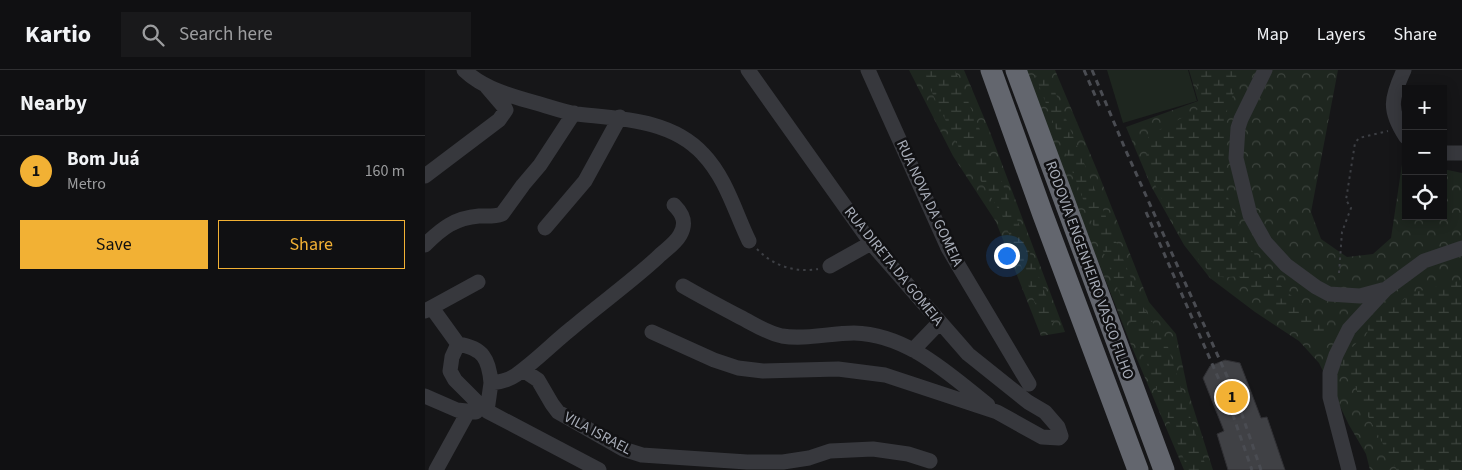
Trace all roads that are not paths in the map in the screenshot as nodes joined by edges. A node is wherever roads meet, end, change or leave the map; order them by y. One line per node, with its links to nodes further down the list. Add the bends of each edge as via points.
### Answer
1 (463, 70): 8 (street)
2 (748, 70): 18 (street, RUA DIRETA DA GOMEIA)
3 (868, 70): 32 (street, RUA NOVA DA GOMEIA, via 948,248)
4 (991, 70): 40 (highway, RODOVIA ENGENHEIRO VASCO FILHO)
5 (1016, 70): 41 (highway, RODOVIA ENGENHEIRO VASCO FILHO)
6 (1265, 70): 24 (street, via 1241,119 1236,158 1250,215 1261,236 1286,265 1329,294 1360,296)
7 (1404, 70): 11 (street, via 1393,100 1395,116)
8 (486, 86): 9 (street); 14 (street, via 505,112)
9 (574, 113): 10 (street); 19 (street, via 541,165 502,214 463,218 439,230)
10 (620, 117): 16 (street, via 585,181); 17 (street, via 671,132 703,154 714,166)
11 (1402, 130)
12 (1447, 153): 13 (street)
13 (1462, 153)
14 (425, 176)
15 (674, 205): 30 (street, via 683,220 679,236 634,278)
16 (545, 228)
17 (749, 241)
18 (871, 243): 21 (street); 36 (street, RUA DIRETA DA GOMEIA, via 968,354 1045,412 1061,436 1049,439 1032,433)
19 (425, 245)
20 (1462, 248): 24 (street, via 1424,261)
21 (830, 266)
22 (477, 282): 25 (street)
23 (683, 286): 29 (street, via 768,332 783,336 873,334)
24 (1386, 289): 42 (street, via 1349,330 1335,355 1330,373 1330,397)
25 (429, 309): 28 (street)
26 (936, 326): 29 (street)
27 (652, 332): 36 (street, via 738,368 763,372 838,369 885,375)
28 (458, 344): 31 (street, via 483,354); 34 (street, via 449,366 452,375)
29 (913, 350): 36 (street, via 939,366)
30 (523, 370): 31 (street, via 509,379); 37 (street, VILA ISRAEL, via 538,380 558,412 623,449 642,455 783,462 830,451 873,448 908,454)
31 (491, 382): 34 (street)
32 (1029, 384)
33 (425, 396): 35 (street)
34 (487, 411): 35 (street); 39 (street)
35 (468, 412): 38 (street)
36 (997, 412)
37 (930, 462)
38 (436, 470)
39 (599, 470)
40 (1138, 470)
41 (1164, 470)
42 (1349, 470)

